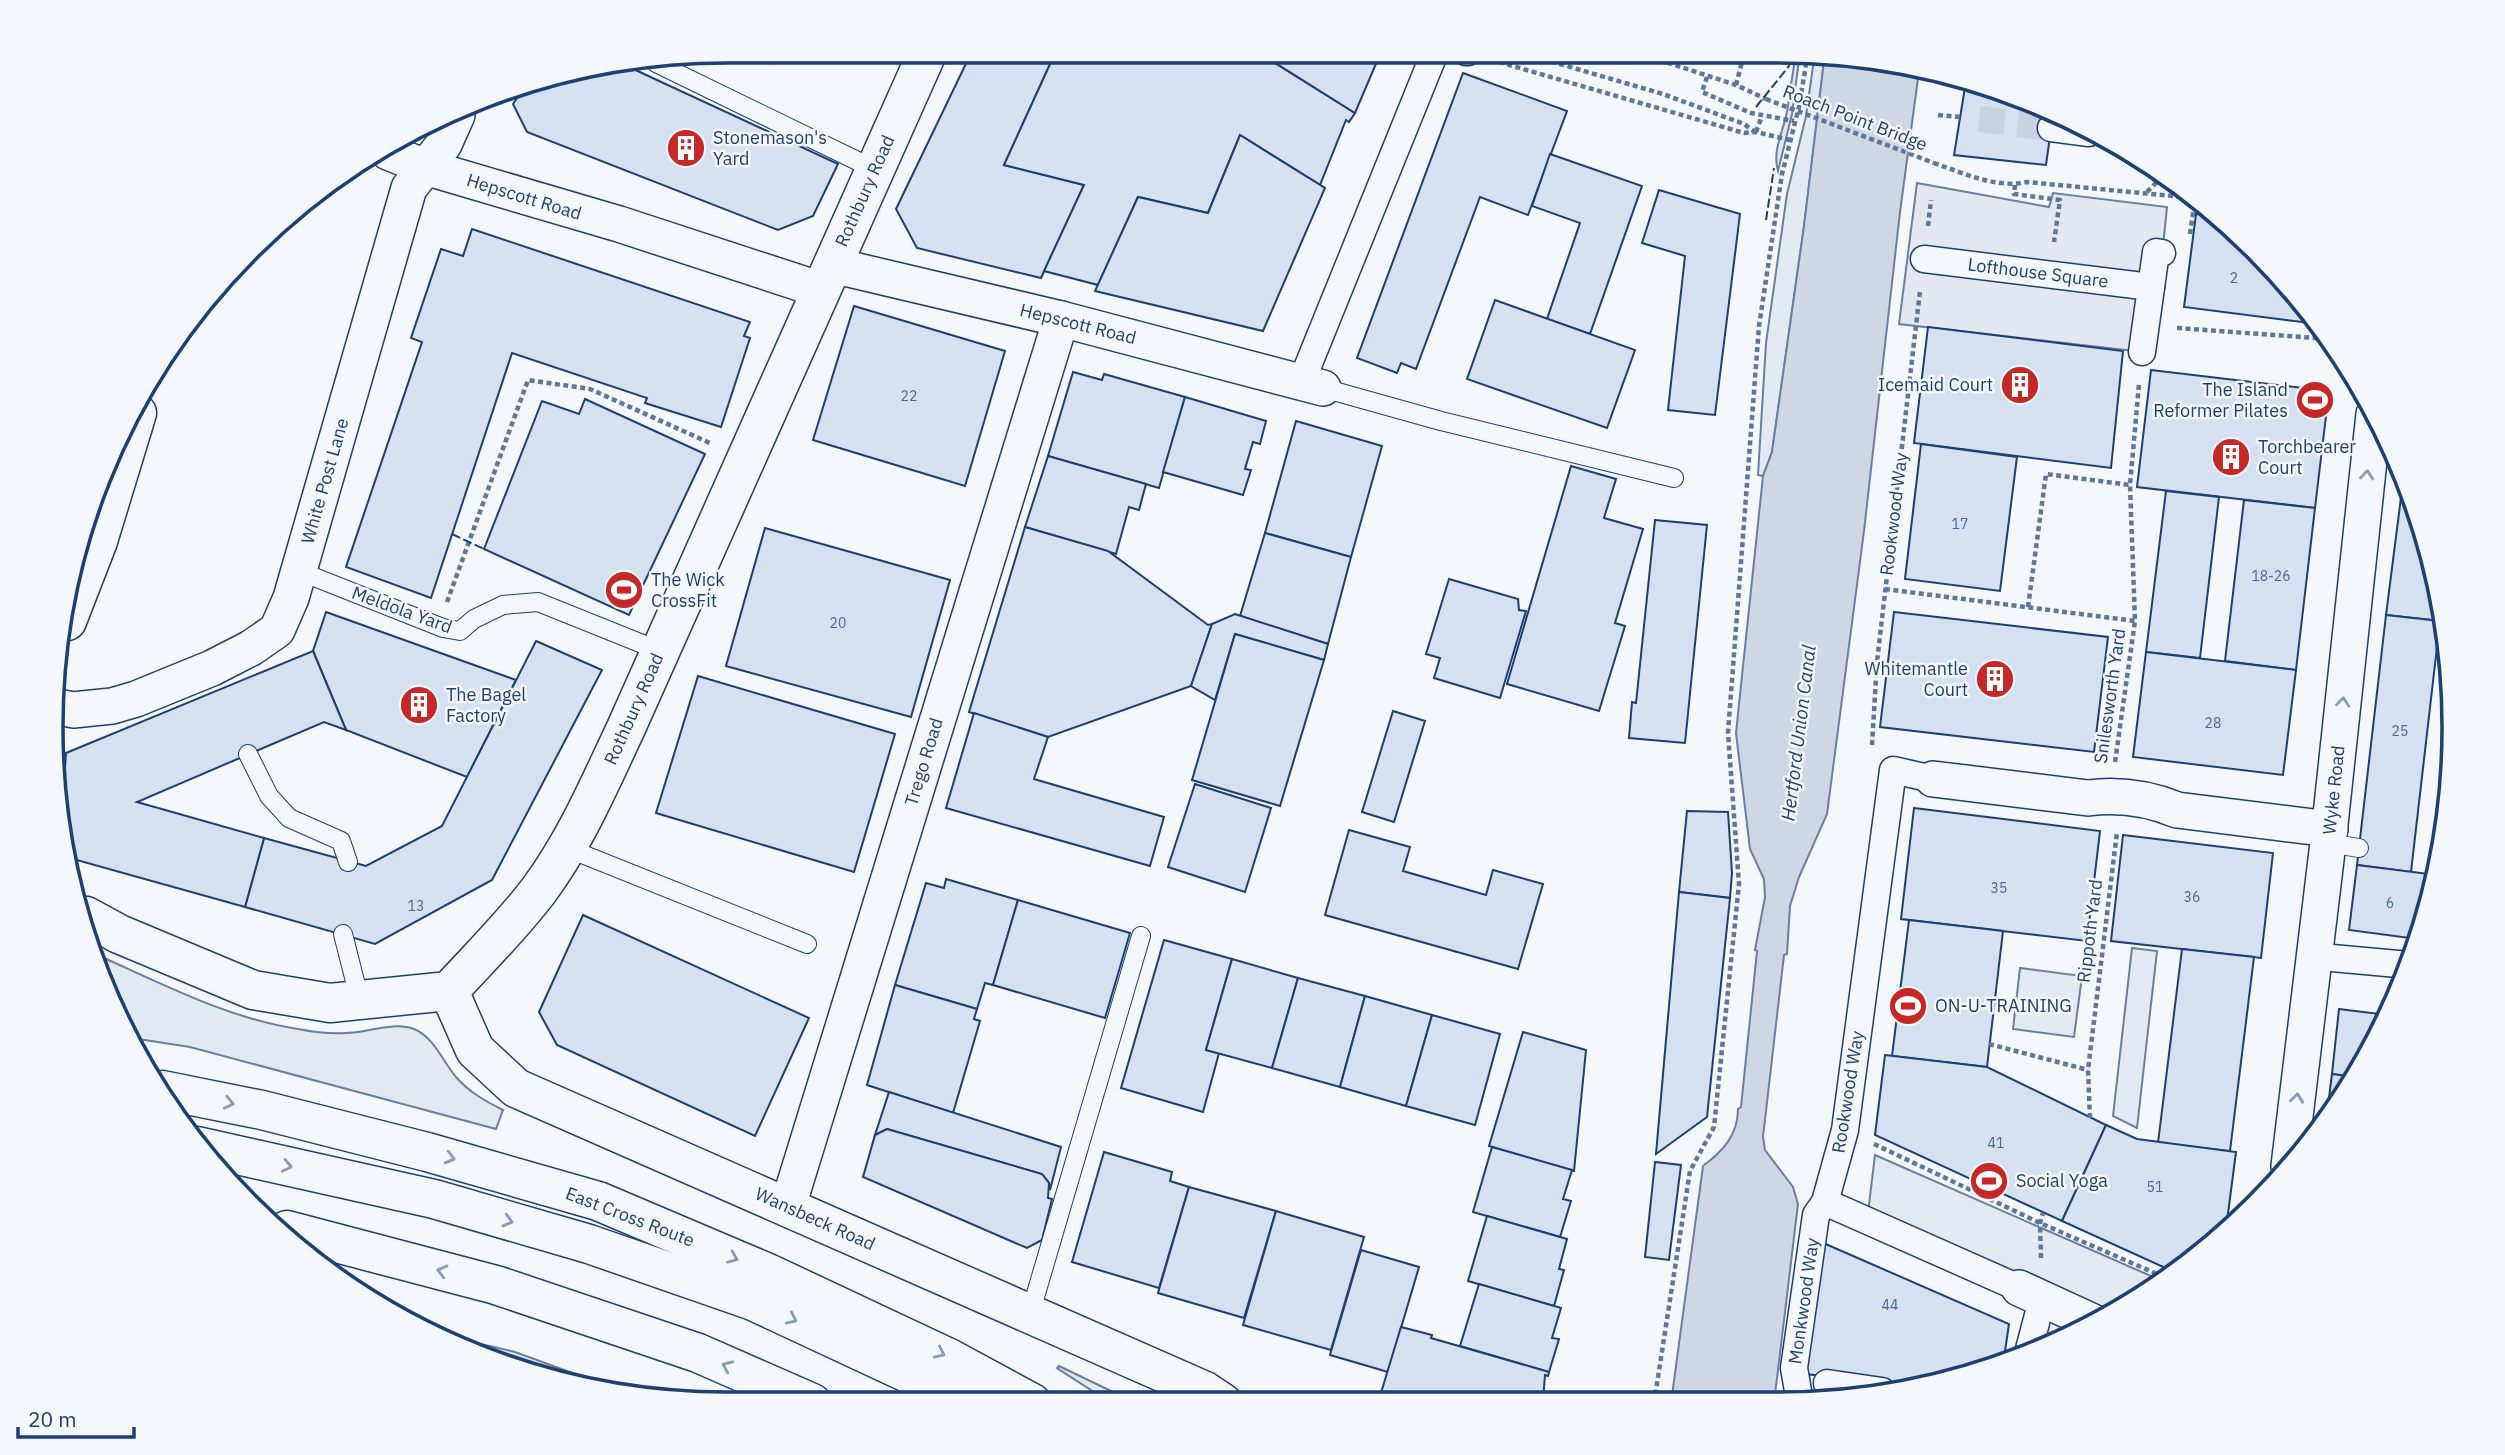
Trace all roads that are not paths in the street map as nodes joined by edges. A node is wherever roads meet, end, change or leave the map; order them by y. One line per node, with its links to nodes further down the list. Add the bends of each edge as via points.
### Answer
1 (923, 63): 9 (main road, Rothbury Road)
2 (1431, 63): 16 (street)
3 (665, 66): 9 (lane)
4 (453, 123): 8 (street, White Post Lane)
5 (2051, 128): 6 (street)
6 (2067, 130)
7 (392, 154): 8 (street, Hepscott Road)
8 (425, 167): 12 (street, Hepscott Road); 20 (street, White Post Lane, via 409,188)
9 (874, 169): 12 (main road, Rothbury Road)
10 (2162, 253): 13 (street, via 2156,252)
11 (1924, 259): 13 (street, Lofthouse Square)
12 (826, 278): 14 (street, Hepscott Road); 22 (main road, Rothbury Road)
13 (2151, 287): 15 (street)
14 (1061, 319): 16 (street, Hepscott Road); 41 (street, Trego Road)
15 (2143, 352)
16 (1312, 385): 19 (lane)
17 (2372, 433): 26 (street, Wyke Road, one-way to 17)
18 (128, 443): 21 (main road)
19 (1674, 478)
20 (299, 571): 22 (lane, Meldola Yard, via 443,628 460,631 502,605 538,602); 23 (street, White Post Lane, via 277,630 216,679 112,706)
21 (76, 597)
22 (660, 652): 27 (main road, Rothbury Road)
23 (63, 708)
24 (248, 754): 28 (lane, via 269,796 289,818 341,841)
25 (1933, 779): 26 (street, via 2088,798 2110,795 2117,785 2177,810); 40 (street, Rookwood Way, via 1893,770 1845,1130)
26 (2339, 840): 38 (street, Wyke Road, one-way to 26)
27 (567, 848): 32 (lane); 35 (main road, Rothbury Road, via 538,891)
28 (348, 862)
29 (92, 919): 36 (main road, via 253,990 330,1003)
30 (343, 934): 36 (lane)
31 (1140, 936): 44 (lane)
32 (807, 944)
33 (2332, 958): 34 (street)
34 (2398, 964)
35 (449, 991): 36 (main road); 41 (main road, Wansbeck Road, via 475,1050 516,1088)
36 (360, 1001)
37 (172, 1092): 51 (main road, East Cross Route, one-way to 51, via 427,1152 598,1201 768,1273)
38 (2292, 1148)
39 (215, 1150): 50 (main road, one-way to 50, via 433,1199 589,1244 753,1301)
40 (1825, 1202): 43 (street); 53 (street, Monkwood Way, via 1814,1228 1794,1368)
41 (788, 1206): 44 (main road, Wansbeck Road)
42 (295, 1232): 49 (main road, one-way to 42, via 698,1353 496,1285)
43 (2031, 1294): 45 (street); 46 (street)
44 (1030, 1314): 52 (main road, Wansbeck Road)
45 (2082, 1317)
46 (2029, 1342)
47 (1827, 1383): 48 (street)
48 (1855, 1387)
49 (788, 1392)
50 (944, 1392)
51 (1012, 1392)
52 (1206, 1392)
53 (1798, 1392)

